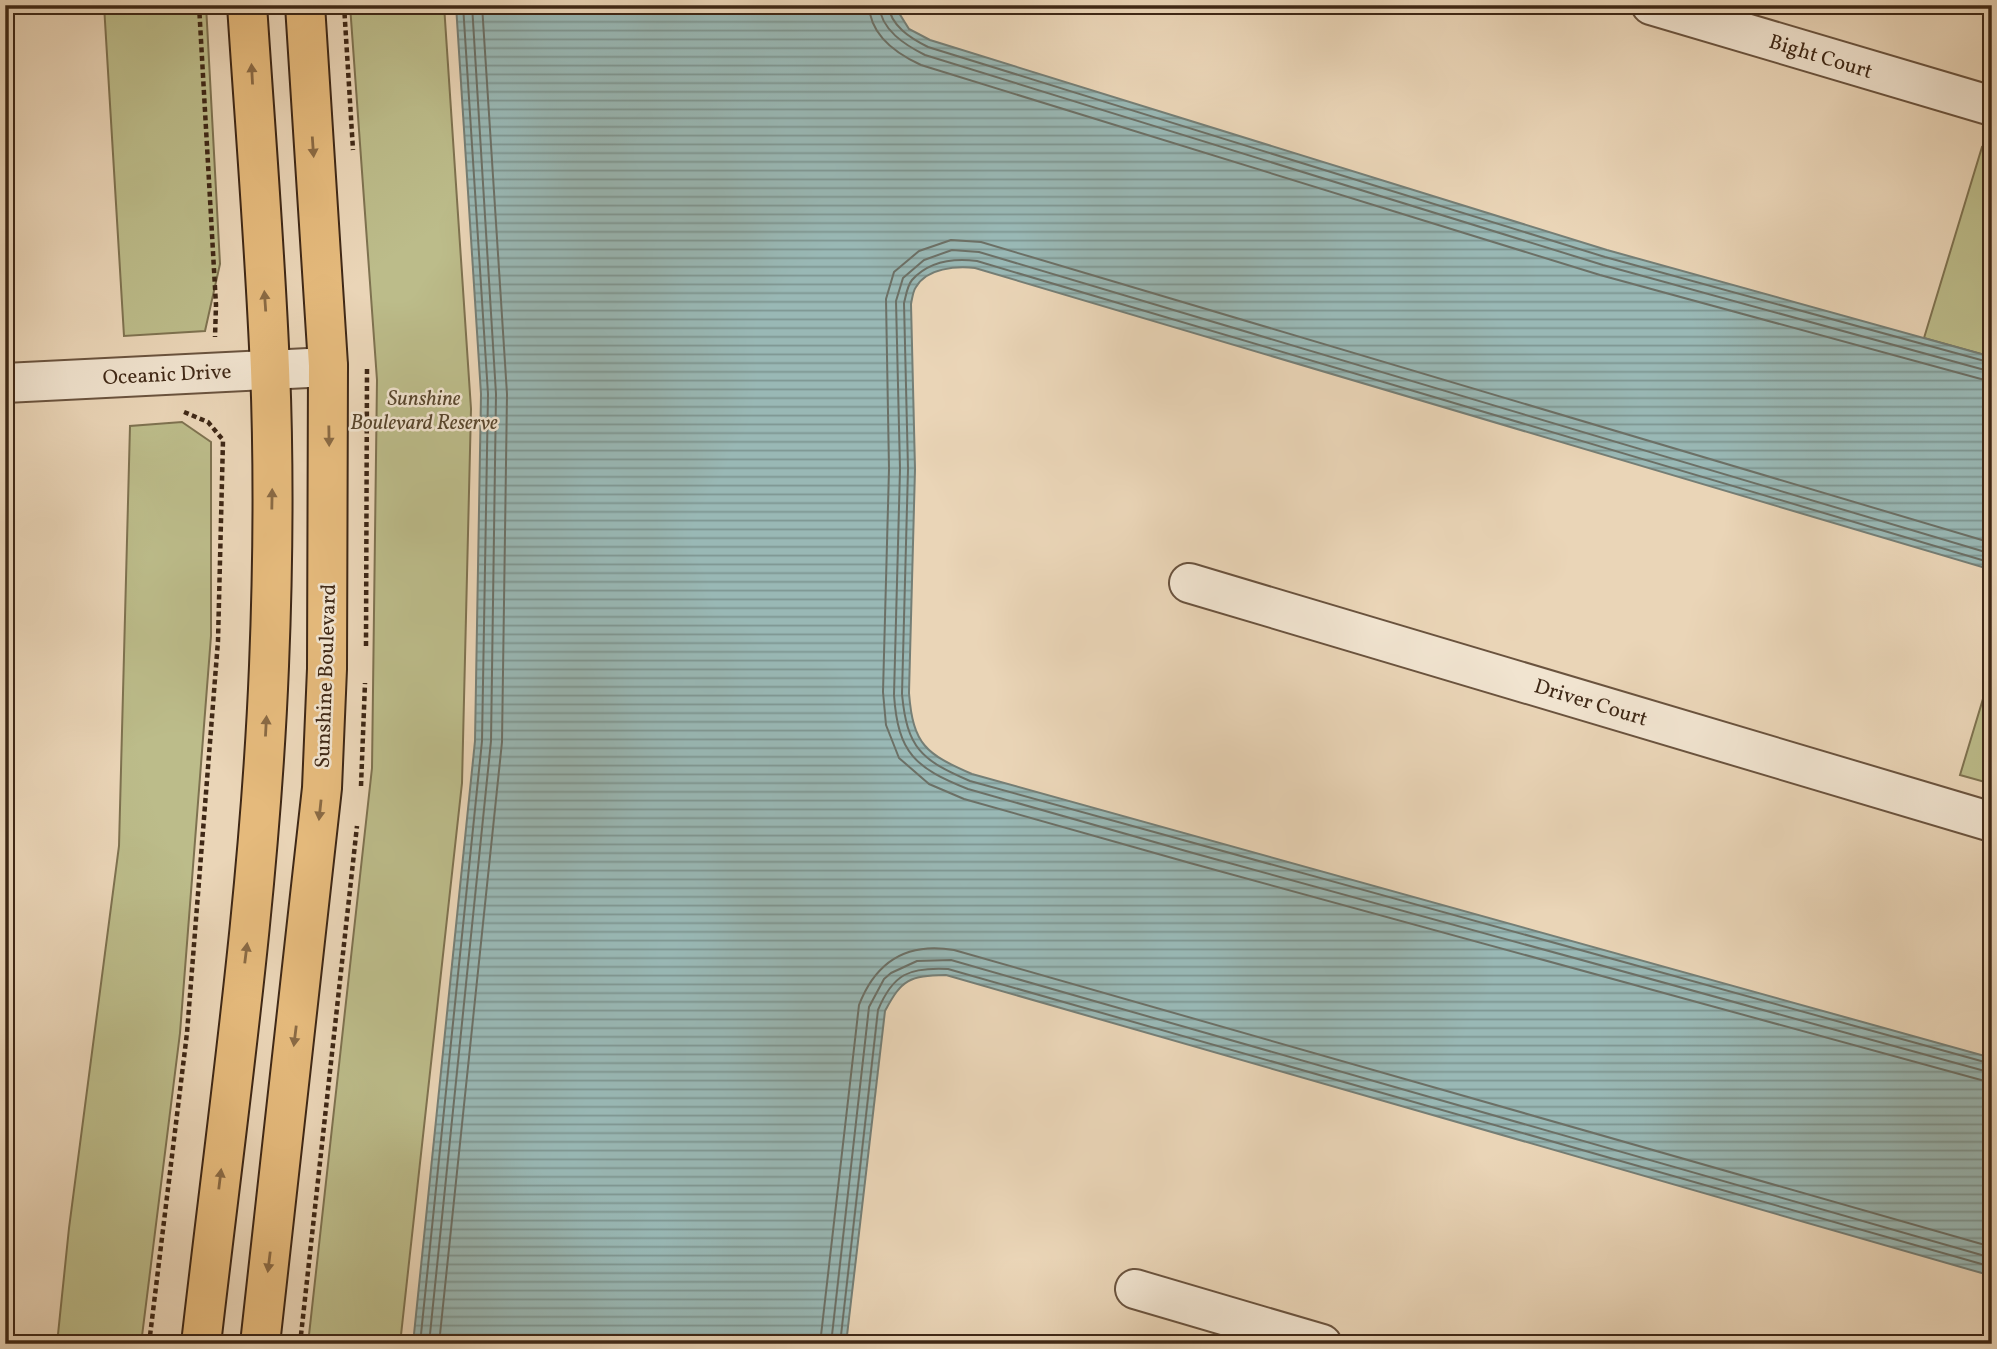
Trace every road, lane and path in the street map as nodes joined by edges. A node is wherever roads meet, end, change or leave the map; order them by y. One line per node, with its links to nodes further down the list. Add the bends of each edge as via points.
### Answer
1 (199, 5): 6 (path)
2 (247, 5): 8 (main road, one-way to 2)
3 (305, 5): 7 (main road, Sunshine Boulevard, one-way to 7)
4 (1651, 5): 5 (street, Bight Court)
5 (1992, 106)
6 (215, 337)
7 (328, 367): 8 (street, Oceanic Drive); 16 (main road, Sunshine Boulevard, one-way to 16, via 330,481 322,788)
8 (270, 369): 9 (street, Oceanic Drive); 15 (main road, one-way to 8, via 264,782 272,488)
9 (5, 383)
10 (175, 413): 14 (path, via 188,412 208,422 223,440 218,641 187,1033)
11 (1189, 583): 12 (street, Driver Court)
12 (1992, 822)
13 (1135, 1289): 17 (street)
14 (149, 1344)
15 (201, 1344)
16 (260, 1344)
17 (1322, 1344)

